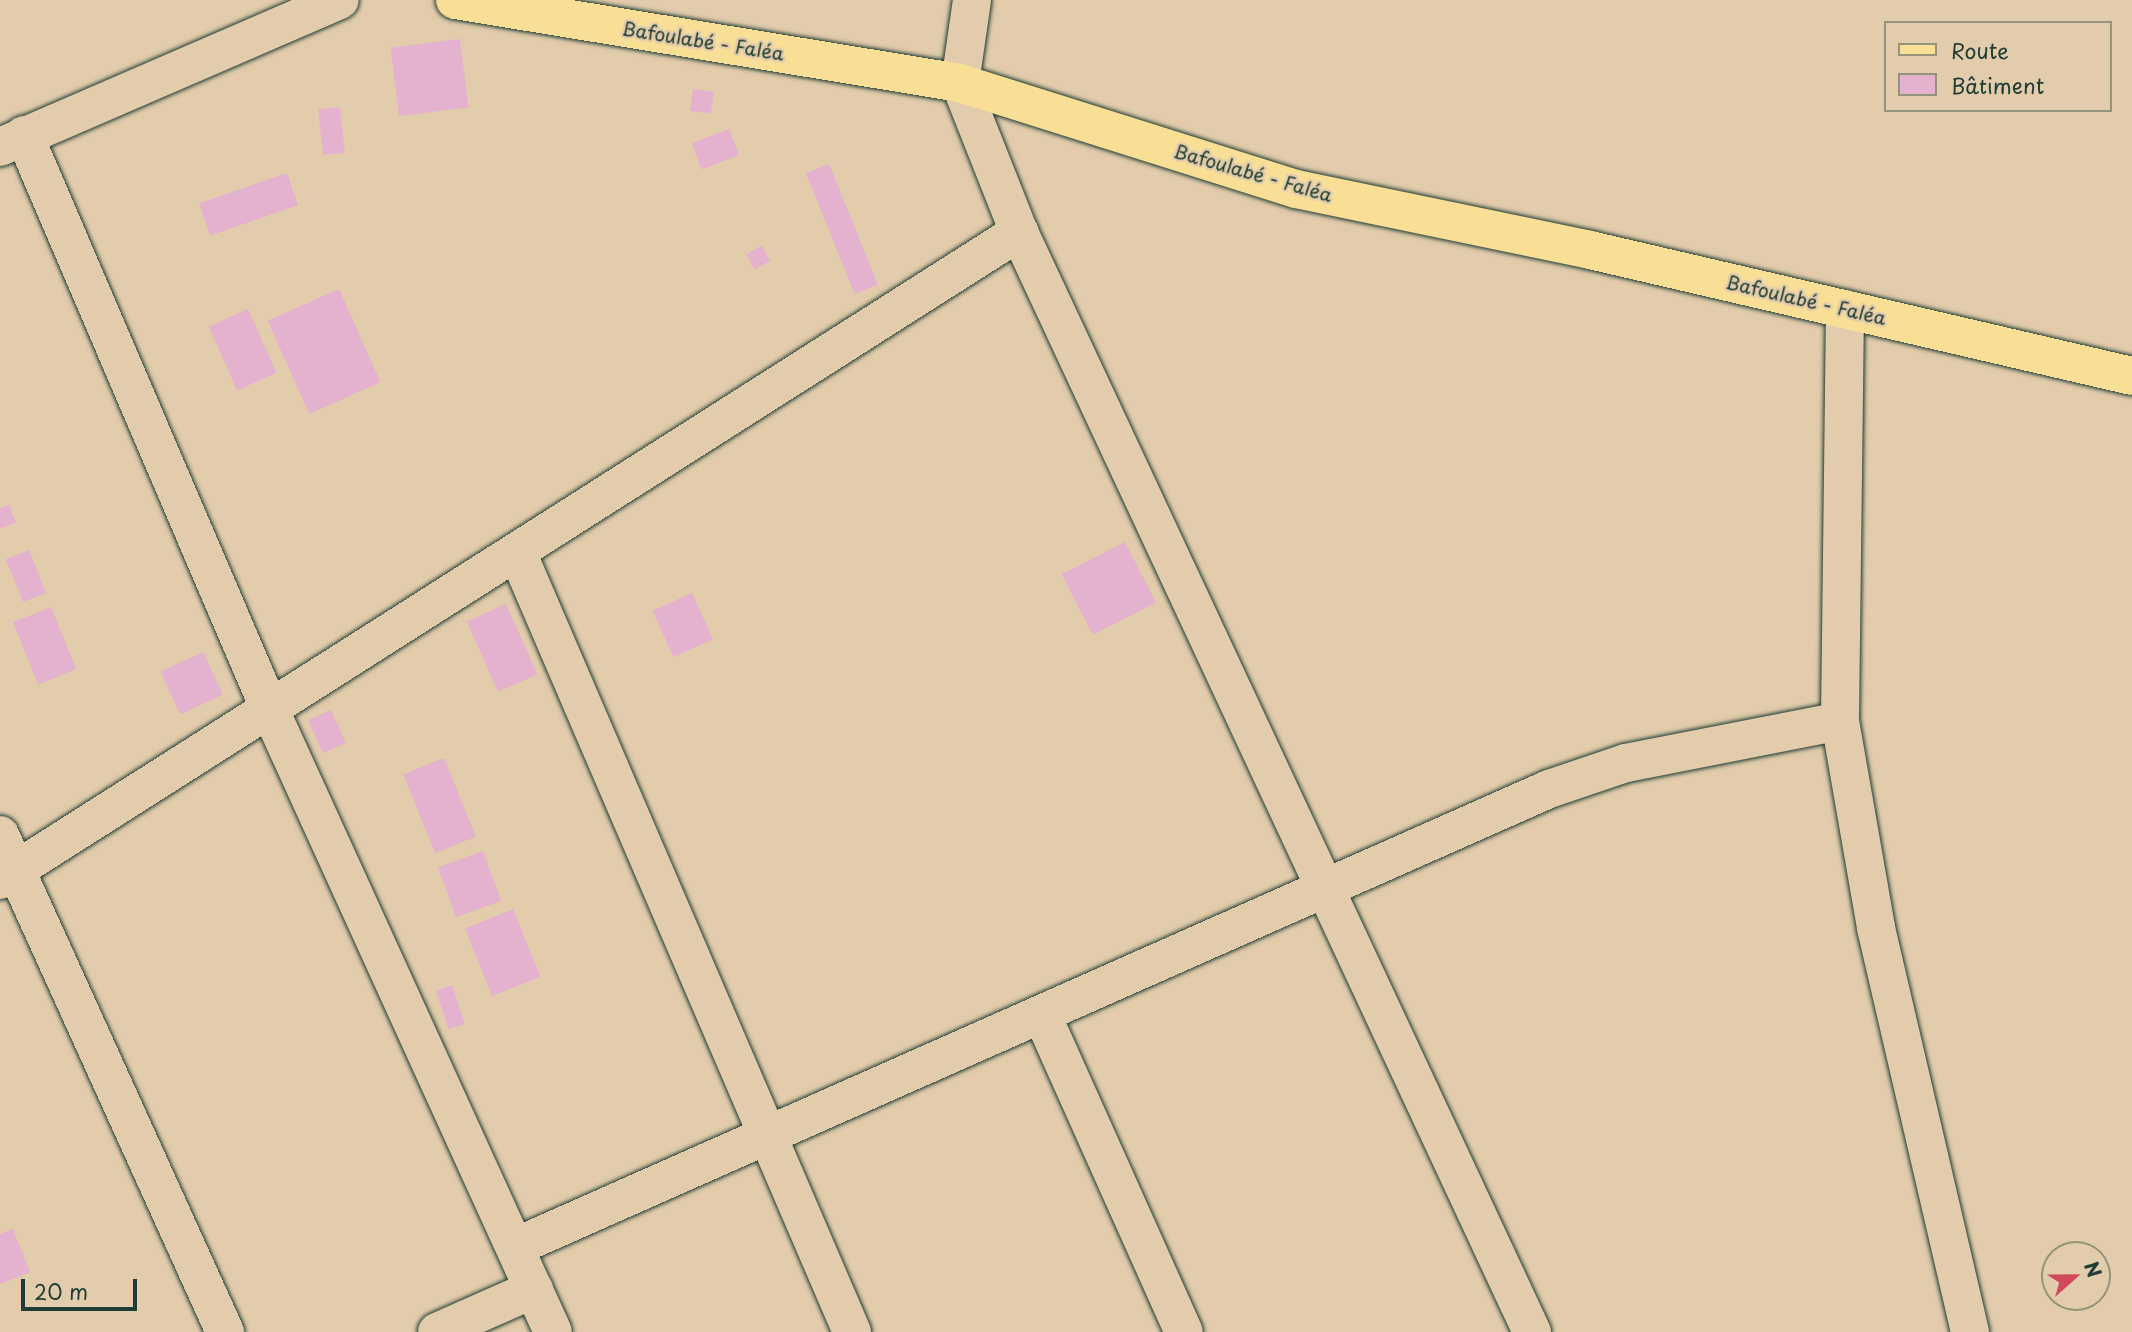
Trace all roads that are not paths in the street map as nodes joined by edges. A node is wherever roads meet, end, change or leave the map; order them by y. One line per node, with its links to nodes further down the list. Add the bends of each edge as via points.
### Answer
1 (340, 0): 5 (street)
2 (456, 0): 4 (main road, Bafoulabé - Faléa)
3 (972, 0): 4 (street)
4 (960, 83): 6 (street); 7 (main road, Bafoulabé - Faléa, via 1296,189)
5 (12, 141): 10 (street)
6 (1019, 232): 9 (street); 14 (street)
7 (1845, 309): 8 (main road, Bafoulabé - Faléa); 11 (street)
8 (2132, 376)
9 (517, 552): 10 (street); 16 (street)
10 (270, 709): 13 (street); 17 (street)
11 (1840, 721): 14 (street, via 1626,763 1549,789); 25 (street, via 1876,928)
12 (0, 835): 13 (street)
13 (8, 876): 19 (street)
14 (1326, 889): 15 (street); 24 (street)
15 (1042, 1015): 16 (street); 23 (street)
16 (764, 1137): 17 (street); 22 (street)
17 (515, 1247): 18 (street)
18 (534, 1289): 20 (street); 21 (street)
19 (225, 1332)
20 (437, 1332)
21 (553, 1332)
22 (852, 1332)
23 (1184, 1332)
24 (1532, 1332)
25 (1970, 1332)

